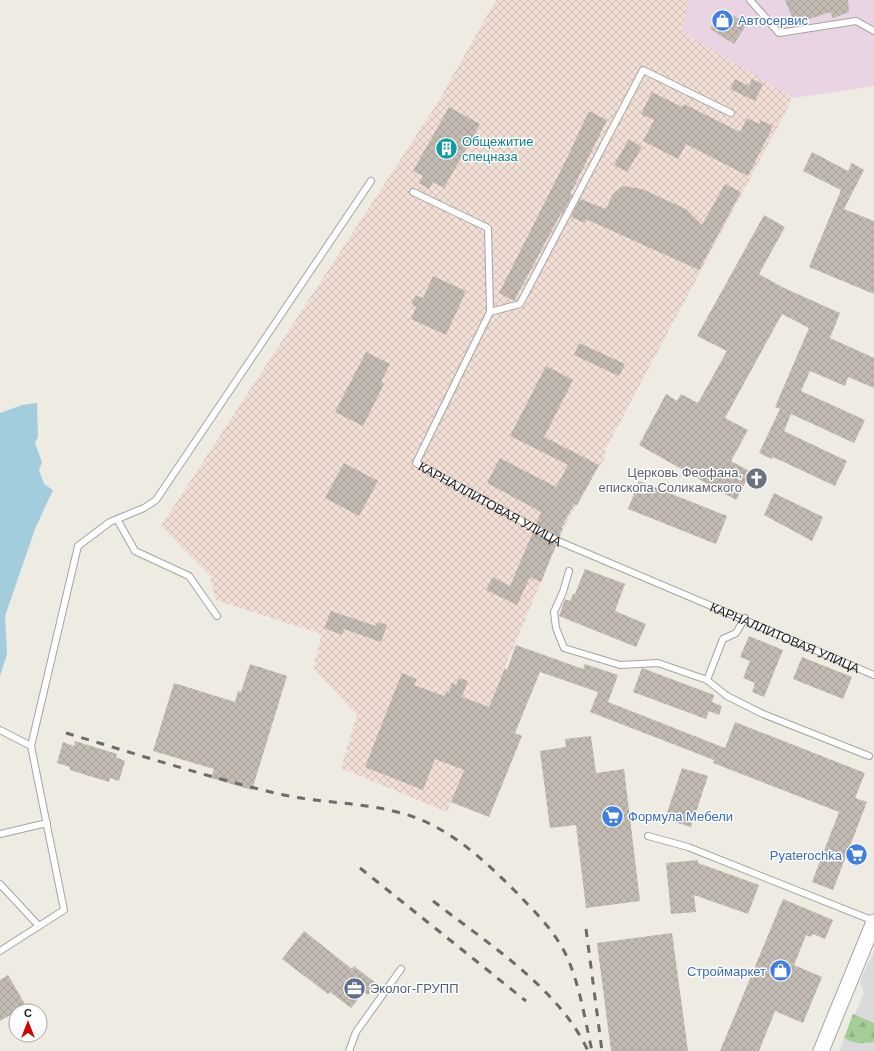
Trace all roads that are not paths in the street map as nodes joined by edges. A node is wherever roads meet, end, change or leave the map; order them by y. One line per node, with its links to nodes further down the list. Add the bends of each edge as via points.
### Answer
1 (750, 0): 2 (lane, via 779,33 856,21)
2 (874, 31)
3 (731, 113): 6 (lane, via 643,70 520,304)
4 (370, 181): 7 (lane, via 156,500)
5 (413, 192): 6 (lane, КАРНАЛЛИТОВАЯ УЛИЦА, via 488,228)
6 (490, 312): 10 (lane, КАРНАЛЛИТОВАЯ УЛИЦА, via 416,463 558,541)
7 (117, 519): 9 (lane, via 135,551 189,576); 14 (lane, via 78,546)
8 (569, 571): 12 (lane, via 554,612 556,628 564,648 620,665 658,662)
9 (216, 616)
10 (745, 618): 11 (lane, КАРНАЛЛИТОВАЯ УЛИЦА); 12 (lane, via 736,632 723,639)
11 (874, 675)
12 (707, 680): 15 (lane, via 727,696 763,714)
13 (0, 730): 14 (lane)
14 (31, 746): 16 (lane)
15 (869, 756)
16 (47, 823): 17 (lane); 21 (lane, via 64,910)
17 (0, 834)
18 (648, 836): 20 (lane, via 688,847)
19 (0, 884): 21 (lane)
20 (874, 922): 25 (street)
21 (39, 926): 22 (lane)
22 (0, 951)
23 (401, 969): 24 (lane, via 356,1032)
24 (349, 1051)
25 (821, 1051)

